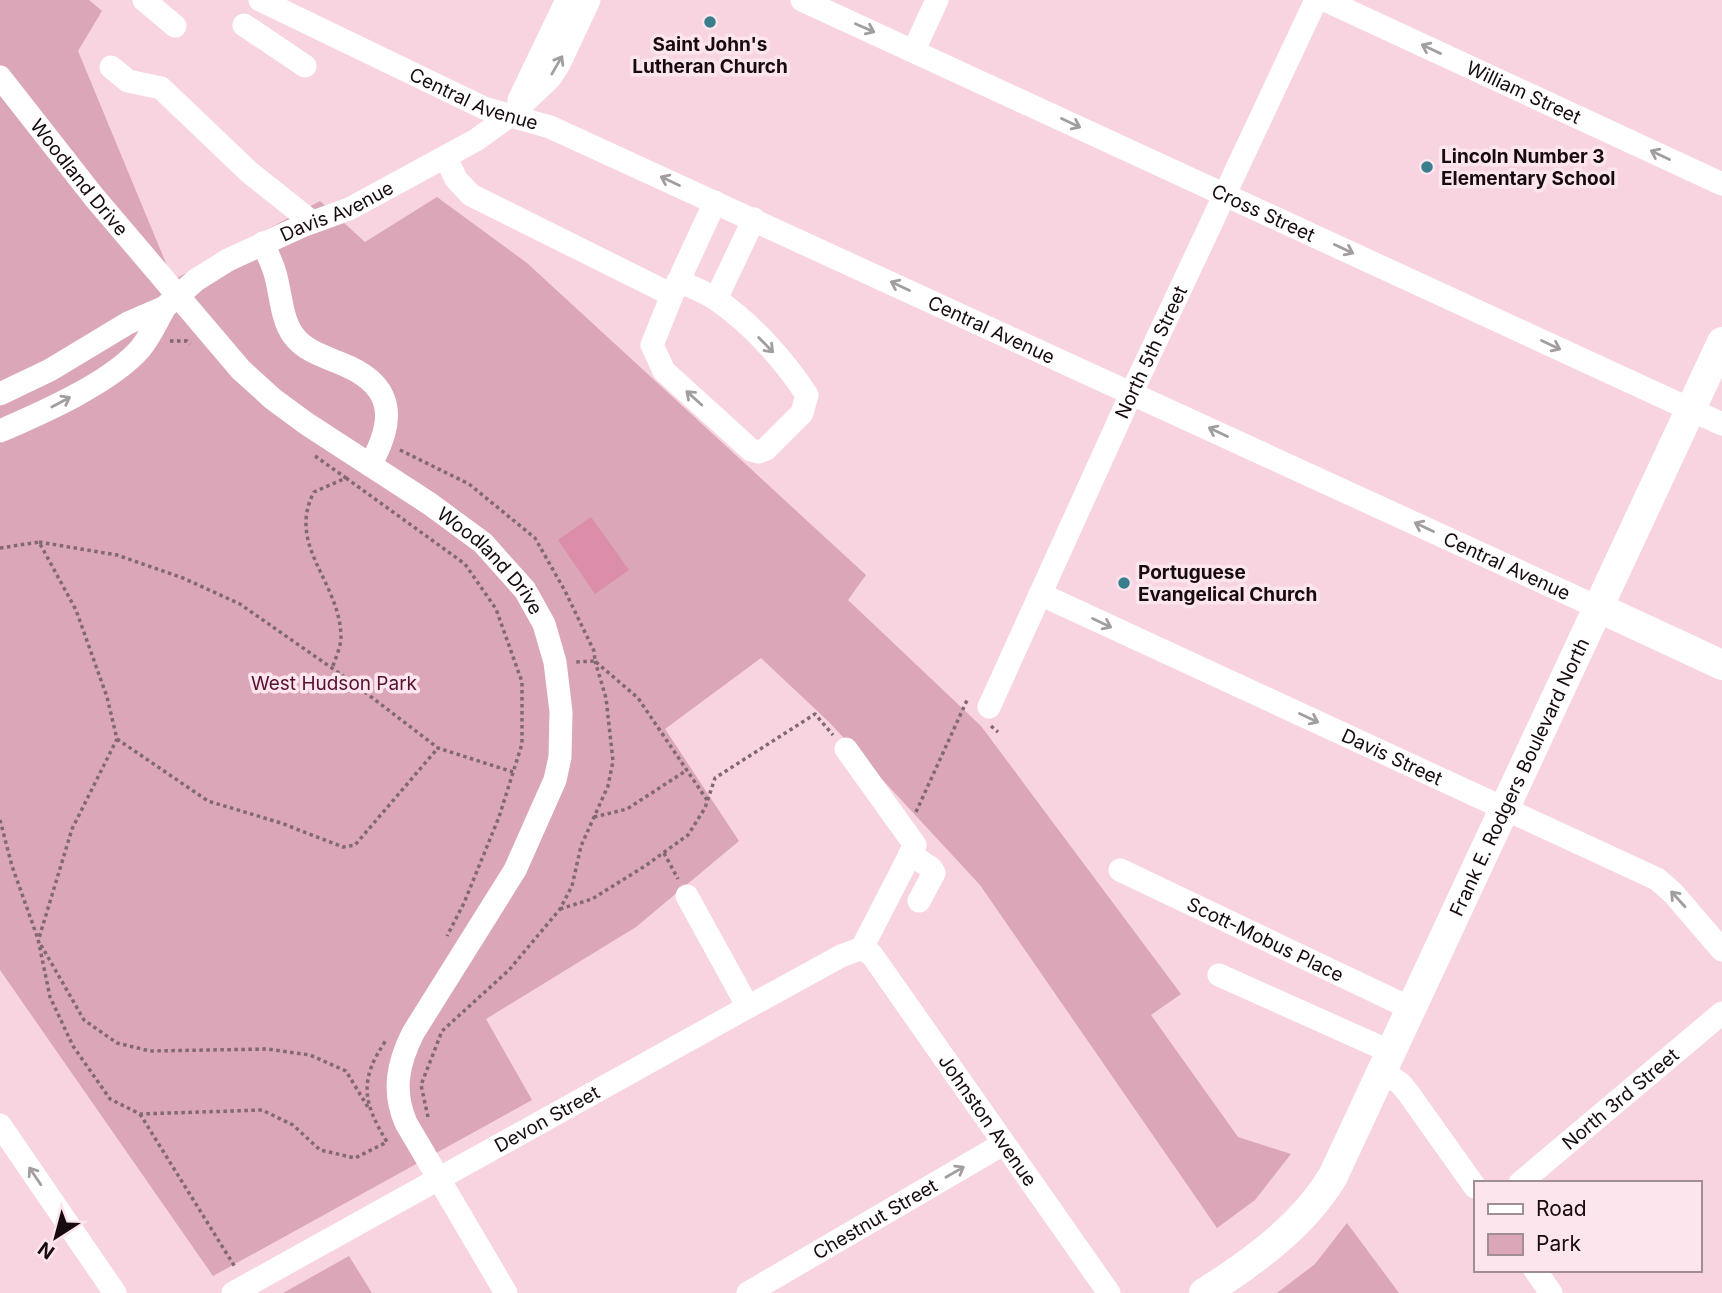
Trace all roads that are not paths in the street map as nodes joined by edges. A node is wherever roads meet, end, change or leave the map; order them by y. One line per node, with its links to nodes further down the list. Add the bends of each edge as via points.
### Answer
1 (144, 0): 11 (street)
2 (260, 0): 9 (street, Central Avenue)
3 (567, 0): 15 (street)
4 (589, 0): 15 (street, Davis Avenue, one-way to 4, via 555,71)
5 (802, 0): 12 (street, Cross Street, one-way to 12)
6 (937, 0): 12 (street)
7 (1316, 0): 18 (street, North 5th Street)
8 (1325, 0): 17 (street, William Street, one-way to 8)
9 (307, 23): 10 (street, via 298,61); 15 (street, Central Avenue, via 484,108)
10 (244, 25)
11 (175, 26)
12 (914, 50): 18 (street, Cross Street, one-way to 18)
13 (111, 67): 21 (street, via 128,81 161,88 248,172)
14 (0, 77): 32 (street, Woodland Drive, via 228,354 273,399)
15 (512, 115): 16 (street, Davis Avenue); 19 (street, Central Avenue, one-way to 15, via 550,127)
16 (446, 158): 21 (street, Davis Avenue, via 349,209); 23 (street, via 471,195)
17 (1722, 184)
18 (1226, 195): 27 (street, North 5th Street); 29 (street, Cross Street, one-way to 29)
19 (715, 202): 20 (street, Central Avenue); 23 (street)
20 (754, 219): 24 (street); 27 (street, Central Avenue, one-way to 20)
21 (312, 222): 22 (street, Davis Avenue)
22 (263, 243): 25 (street, Davis Avenue, via 211,269); 32 (street, via 293,334 315,353 369,378 382,394 387,424)
23 (675, 288): 24 (street); 24 (street, one-way to 23, via 770,348 807,395 802,413 759,452 751,450 664,371 656,357 652,345)
24 (716, 299)
25 (165, 307): 28 (street, Davis Avenue); 31 (street, Davis Avenue, one-way to 25, via 66,400 116,369 146,341)
26 (1722, 342): 29 (main road, Frank E. Rodgers Boulevard North)
27 (1132, 392): 33 (street, North 5th Street); 34 (street, Central Avenue, one-way to 27)
28 (0, 394)
29 (1690, 409): 30 (street, Cross Street); 34 (main road, Frank E. Rodgers Boulevard North)
30 (1722, 424)
31 (0, 431)
32 (370, 465): 52 (street, Woodland Drive, via 466,529 512,574 550,640 561,712 555,780 523,854 420,1019 401,1058 397,1087 402,1112)
33 (1040, 594): 36 (street, North 5th Street); 38 (street, Davis Street, one-way to 38)
34 (1597, 607): 35 (main road, Central Avenue); 38 (main road, Frank E. Rodgers Boulevard North)
35 (1722, 665)
36 (979, 701)
37 (846, 749): 39 (street)
38 (1505, 809): 44 (street, Davis Street, one-way to 38, via 1657,879); 47 (main road, Frank E. Rodgers Boulevard North)
39 (912, 850): 42 (street, via 934,873); 43 (street)
40 (1121, 870): 47 (street, Scott-Mobus Place)
41 (687, 896): 46 (street)
42 (919, 901)
43 (862, 948): 46 (street, Devon Street); 51 (street, Johnston Avenue, via 872,955)
44 (1722, 950)
45 (1219, 975): 49 (street)
46 (748, 1007): 52 (street, Devon Street)
47 (1412, 1009): 49 (main road, Frank E. Rodgers Boulevard North)
48 (1722, 1013): 53 (street, North 3rd Street)
49 (1387, 1061): 54 (street); 61 (main road, Frank E. Rodgers Boulevard North, via 1334,1176 1274,1243)
50 (0, 1125): 56 (street, one-way to 50)
51 (1003, 1143): 59 (street, Chestnut Street, one-way to 51); 60 (street, Johnston Avenue)
52 (439, 1181): 57 (street, Devon Street); 58 (street, Woodland Drive)
53 (1522, 1181)
54 (1474, 1185)
55 (1536, 1272): 62 (street)
56 (115, 1293)
57 (233, 1293)
58 (506, 1293)
59 (748, 1293)
60 (1110, 1293)
61 (1204, 1293)
62 (1551, 1293)

